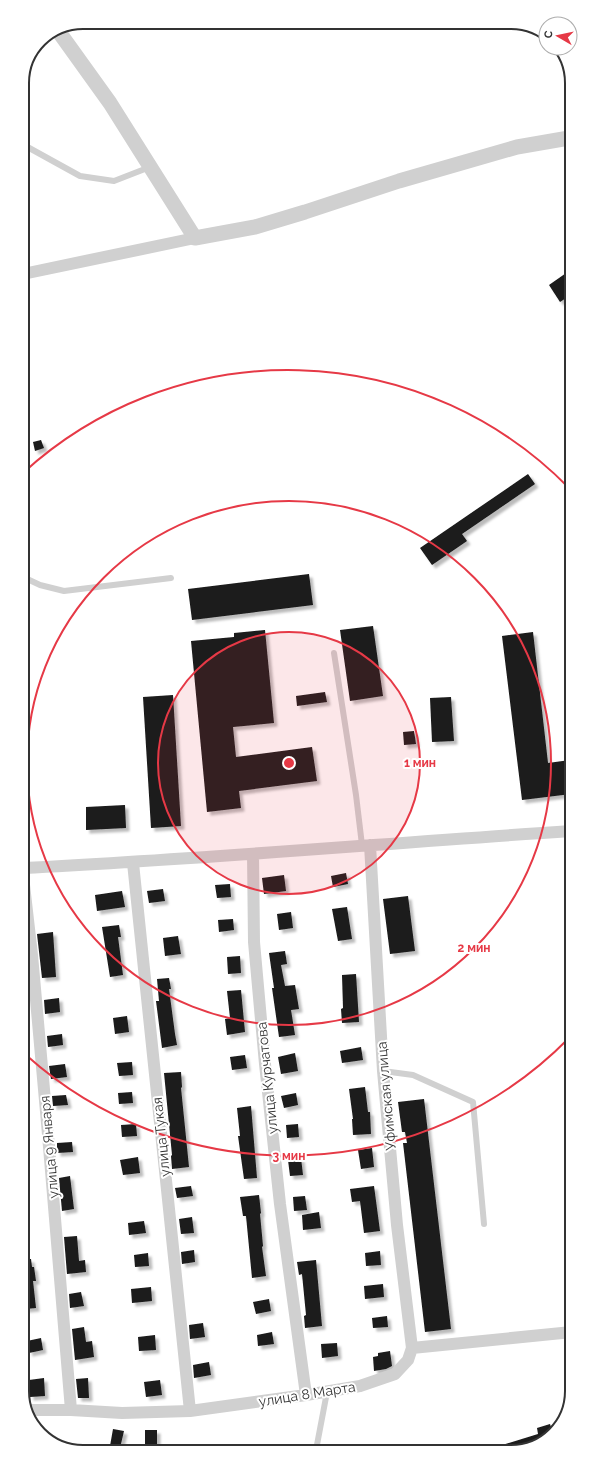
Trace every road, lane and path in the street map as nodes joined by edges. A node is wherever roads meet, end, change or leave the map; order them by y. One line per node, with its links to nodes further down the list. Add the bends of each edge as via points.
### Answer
1 (61, 34): 4 (street, via 110,103)
2 (565, 139): 5 (street, via 517,147 421,174 255,227)
3 (29, 148): 4 (lane, via 80,176 114,181)
4 (150, 167): 5 (street)
5 (195, 238): 6 (street)
6 (29, 273)
7 (171, 578): 8 (lane, via 64,591)
8 (29, 580)
9 (334, 654): 11 (lane)
10 (565, 831): 11 (street)
11 (366, 845): 12 (street); 16 (street, Уфимская улица)
12 (253, 854): 13 (street); 21 (street, улица Курчатова, via 254,942 265,1064 280,1204)
13 (133, 863): 14 (street); 24 (street, улица Тукая)
14 (29, 868)
15 (29, 936): 23 (street, улица 9 Января)
16 (383, 1071): 17 (lane, via 413,1075 474,1102); 19 (street, Уфимская улица, via 397,1225)
17 (484, 1224)
18 (565, 1333): 19 (street)
19 (412, 1348): 20 (street, улица 8 Марта, via 408,1360 395,1374 360,1386)
20 (327, 1392): 21 (street, улица 8 Марта); 25 (lane)
21 (306, 1395): 24 (street, улица 8 Марта)
22 (32, 1410): 23 (street, улица 8 Марта)
23 (71, 1410): 24 (street, улица 8 Марта, via 122,1413)
24 (190, 1411)
25 (317, 1445)

